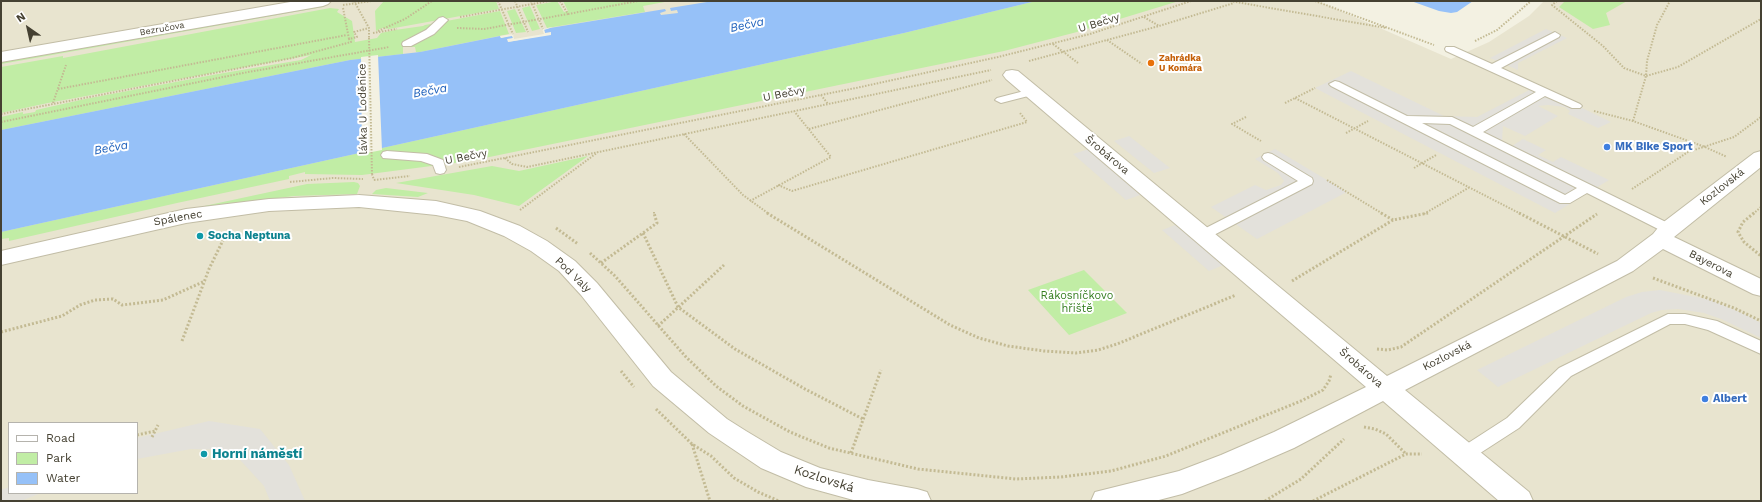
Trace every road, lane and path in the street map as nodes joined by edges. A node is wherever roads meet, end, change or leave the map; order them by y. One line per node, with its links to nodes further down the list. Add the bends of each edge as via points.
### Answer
1 (323, 1): 19 (street, Bezručova)
2 (354, 1): 17 (path)
3 (372, 1): 17 (path)
4 (432, 1): 35 (path, via 405,19)
5 (498, 1): 26 (path)
6 (515, 1): 24 (path)
7 (531, 1): 23 (path)
8 (560, 1): 20 (path)
9 (638, 1): 20 (path)
10 (1191, 1): 21 (path, U Bečvy)
11 (1230, 1): 16 (path)
12 (1315, 1): 30 (path)
13 (1531, 1): 40 (path, via 1497,30)
14 (1557, 1): 48 (path, via 1552,5 1603,46 1624,68)
15 (1670, 1): 48 (path, via 1656,24)
16 (1234, 3): 27 (path); 30 (path)
17 (355, 4): 28 (path)
18 (342, 5): 32 (path)
19 (255, 7): 42 (street, Bezručova)
20 (568, 14): 23 (path)
21 (1144, 17): 27 (path); 39 (path, U Bečvy)
22 (1761, 19): 48 (path, via 1678,67)
23 (539, 20): 24 (path); 29 (path)
24 (524, 22): 26 (path); 31 (path)
25 (440, 23): 26 (path, via 474,30); 38 (lane)
26 (509, 25): 33 (path)
27 (1159, 26): 37 (path)
28 (369, 28): 35 (path, lávka U Loděnice); 36 (path, via 354,32 357,37)
29 (543, 29)
30 (1392, 29): 40 (path)
31 (528, 32)
32 (347, 34): 36 (path); 51 (path)
33 (513, 34)
34 (1555, 35): 47 (lane)
35 (369, 36): 84 (path, lávka U Loděnice, bridge)
36 (349, 39): 57 (path, via 351,42 292,58)
37 (1107, 40): 41 (path); 45 (path)
38 (407, 44): 67 (path, via 250,71)
39 (1053, 44): 41 (path); 54 (path, U Bečvy)
40 (1450, 49): 47 (lane)
41 (1064, 53): 44 (path); 46 (path)
42 (1, 57)
43 (66, 63): 51 (path)
44 (1078, 63)
45 (1142, 64)
46 (1012, 68): 52 (street, Šrobárova); 59 (path); 69 (path)
47 (1492, 68): 53 (lane)
48 (1646, 76): 66 (path)
49 (1335, 84): 65 (lane)
50 (1315, 88): 55 (path)
51 (58, 89): 57 (path)
52 (1032, 92): 56 (lane); 101 (street, Šrobárova)
53 (1545, 92): 60 (lane); 70 (lane)
54 (821, 95): 59 (path); 79 (path, U Bečvy)
55 (1294, 98): 58 (path); 68 (path)
56 (1005, 99): 86 (path, via 1027,122 792,191)
57 (53, 103): 62 (path)
58 (1285, 103)
59 (828, 104): 61 (path)
60 (1576, 106): 66 (path)
61 (794, 111): 69 (path); 72 (path)
62 (1, 114)
63 (1761, 117): 73 (path, via 1734,137)
64 (1373, 118): 68 (path)
65 (1405, 119): 70 (lane, via 1452,121); 88 (lane, via 1565,200)
66 (1633, 121): 73 (path)
67 (1, 122)
68 (1354, 128): 71 (path); 81 (path)
69 (809, 129): 86 (path, via 831,157)
70 (1473, 132): 88 (lane)
71 (1346, 133)
72 (684, 134): 74 (path); 89 (path)
73 (1705, 147): 80 (path); 91 (path, via 1688,152)
74 (600, 152): 79 (path, via 527,167 512,164); 94 (path)
75 (1439, 153): 81 (path)
76 (387, 155): 83 (lane, via 423,157 438,163)
77 (1268, 157): 101 (lane, via 1307,181)
78 (1761, 157): 100 (street, Kozlovská)
79 (504, 158): 83 (path, U Bečvy)
80 (1733, 160)
81 (1423, 163): 82 (path); 87 (path)
82 (1414, 168)
83 (440, 170): 84 (path, U Bečvy)
84 (374, 180): 85 (path)
85 (382, 182)
86 (778, 185): 89 (path)
87 (1470, 187): 102 (path); 113 (path, via 1427,213 1393,220)
88 (1587, 188): 91 (lane)
89 (750, 200): 112 (path, via 950,325 979,338 1008,346 1076,353 1098,350)
90 (359, 201): 107 (street, Spálenec, via 269,205 194,215 134,226); 132 (street, Pod Valy, via 436,208 473,216 512,231 539,246 567,266 589,289 662,379)
91 (1614, 201): 100 (lane); 102 (path)
92 (1761, 208): 106 (path, via 1743,222 1738,232 1744,242)
93 (514, 209): 94 (path)
94 (520, 210): 96 (path)
95 (654, 212): 99 (path, via 657,223)
96 (527, 214)
97 (230, 226): 111 (path)
98 (553, 227): 103 (path)
99 (643, 233): 108 (path); 116 (path)
100 (1665, 234): 114 (street, Bayerova); 128 (street, Kozlovská, via 1625,266)
101 (1203, 235): 112 (street, Šrobárova)
102 (1566, 237): 105 (path); 124 (path, via 1401,347 1388,350 1358,344)
103 (582, 246)
104 (587, 251): 108 (path)
105 (1599, 255)
106 (1761, 256)
107 (1, 258)
108 (601, 264): 120 (path, via 615,276)
109 (724, 265): 116 (path)
110 (1653, 278): 117 (path)
111 (204, 281): 121 (path, via 163,300 122,305 113,299 95,300 80,305 62,316); 122 (path)
112 (1261, 284): 124 (street, Šrobárova)
113 (1285, 285)
114 (1761, 288)
115 (1736, 302): 117 (path)
116 (678, 307): 120 (path); 130 (path, via 735,349 805,389)
117 (1734, 308): 118 (path); 119 (path)
118 (1731, 312)
119 (1761, 321)
120 (658, 326): 139 (path, via 716,386 743,406 790,432 829,448)
121 (1, 332)
122 (182, 341)
123 (1761, 348): 141 (lane, via 1712,325 1685,319 1668,319 1565,372 1513,423)
124 (1342, 352): 128 (street, Šrobárova); 139 (path, via 1325,359 1331,372 1323,390 1264,417 1166,456 1111,471 1016,479 918,469)
125 (881, 370): 130 (path)
126 (620, 371): 127 (path)
127 (635, 388)
128 (1384, 388): 141 (street, Šrobárova); 146 (street, Kozlovská, via 1284,440 1231,464 1182,482)
129 (652, 405): 138 (path)
130 (864, 418): 139 (path)
131 (158, 425): 134 (path)
132 (718, 426): 138 (path); 142 (street, Kozlovská, via 771,460)
133 (1362, 427): 140 (path, via 1386,434)
134 (155, 431): 136 (path); 137 (path)
135 (1350, 433): 147 (path, via 1301,479)
136 (138, 435)
137 (152, 437)
138 (692, 444): 143 (path); 144 (path, via 711,456 734,478)
139 (851, 453)
140 (1406, 454): 141 (path); 148 (path)
141 (1465, 454): 149 (street, Šrobárova)
142 (866, 497): 145 (street, Kozlovská)
143 (710, 501)
144 (779, 501)
145 (917, 501)
146 (1105, 501)
147 (1264, 501)
148 (1314, 501)
149 (1519, 501)

